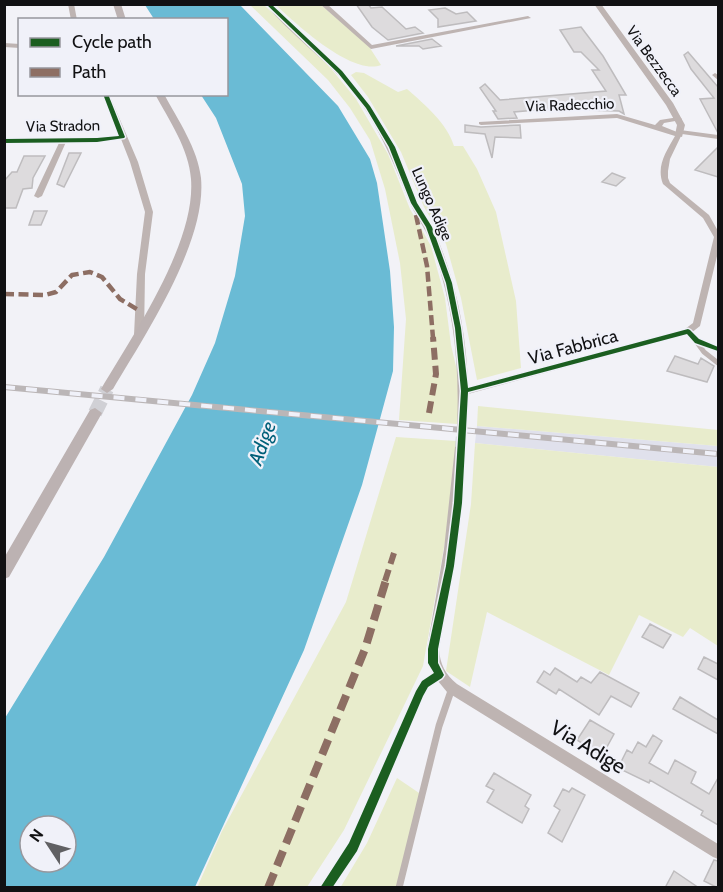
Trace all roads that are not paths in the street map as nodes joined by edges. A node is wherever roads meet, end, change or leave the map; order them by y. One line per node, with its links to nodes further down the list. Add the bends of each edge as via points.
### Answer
1 (268, 4): 21 (street, Lungo Adige, via 340,72 368,107 392,147 414,203 433,236 449,284)
2 (323, 4): 4 (street, via 371,47)
3 (597, 4): 7 (street, Via Bezzecca)
4 (528, 18)
5 (106, 96): 11 (street)
6 (160, 96): 18 (main road, via 192,164 196,193 184,242)
7 (679, 119): 9 (street, via 662,122); 10 (street, Via Bezzecca)
8 (481, 123): 9 (street, Via Radecchio, via 617,116)
9 (658, 128): 10 (street, Via Radecchio)
10 (679, 133): 12 (street, Via Radecchio); 16 (street, via 663,168 664,177)
11 (122, 137): 13 (street, Via Stradon); 18 (street, via 149,212)
12 (718, 137)
13 (64, 140): 14 (street, Via Stradon); 15 (street)
14 (4, 141)
15 (38, 196)
16 (716, 226): 17 (street, via 718,243 697,324)
17 (688, 331): 19 (lane); 21 (street, Via Fabbrica)
18 (139, 334): 20 (main road)
19 (718, 363)
20 (107, 388)
21 (465, 391): 23 (street, Lungo Adige)
22 (95, 413): 25 (main road)
23 (462, 425)
24 (460, 447): 26 (street, Via Adige, via 450,566 433,649 434,663)
25 (4, 573)
26 (452, 688): 27 (street, Via Adige); 28 (lane)
27 (718, 852)
28 (399, 888)

